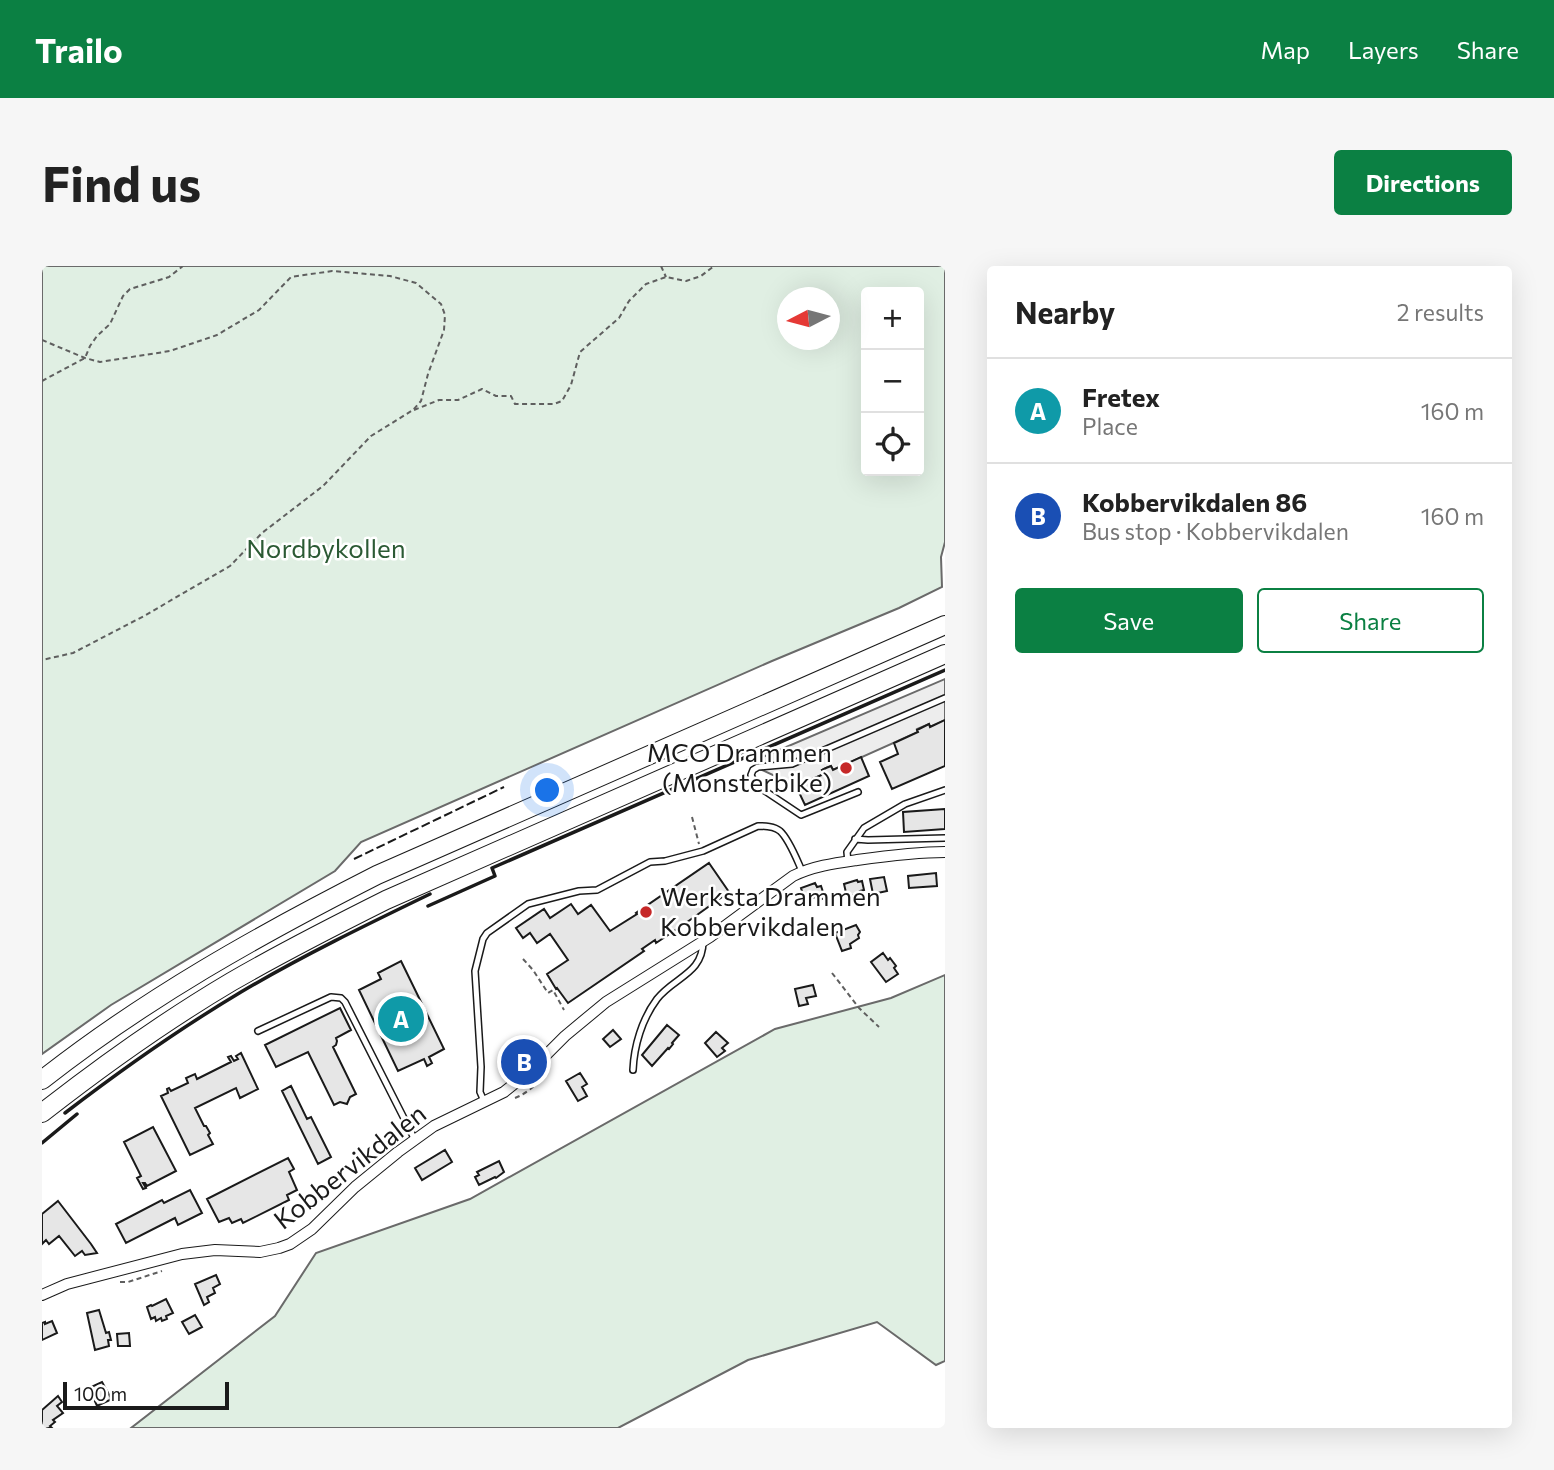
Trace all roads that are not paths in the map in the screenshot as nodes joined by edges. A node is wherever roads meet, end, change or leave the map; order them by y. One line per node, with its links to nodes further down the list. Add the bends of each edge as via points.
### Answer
1 (942, 626): 14 (highway, via 377,875 288,920 162,994)
2 (945, 654): 16 (highway, via 386,900 299,944 176,1016)
3 (945, 698): 5 (lane, via 792,764 758,767 751,775 756,785 801,815)
4 (945, 790): 7 (lane, via 905,804 864,828)
5 (858, 792)
6 (945, 838): 7 (lane)
7 (855, 839): 9 (lane, via 847,852)
8 (945, 852): 9 (street, Kobbervikdalen)
9 (848, 862): 10 (street, Kobbervikdalen)
10 (803, 871): 11 (street, Kobbervikdalen); 15 (lane, via 779,830 758,826 704,851 650,862 597,890 528,904 487,933 475,971)
11 (703, 942): 13 (lane, via 694,968 659,997 649,1012); 15 (street, Kobbervikdalen, via 606,1002 519,1080)
12 (258, 1031): 17 (lane, via 331,997 341,998)
13 (632, 1070)
14 (42, 1080)
15 (484, 1102): 17 (street, Kobbervikdalen)
16 (42, 1113)
17 (415, 1140): 18 (street, Kobbervikdalen, via 355,1187 312,1229 279,1248 182,1254 67,1284)
18 (42, 1295)

